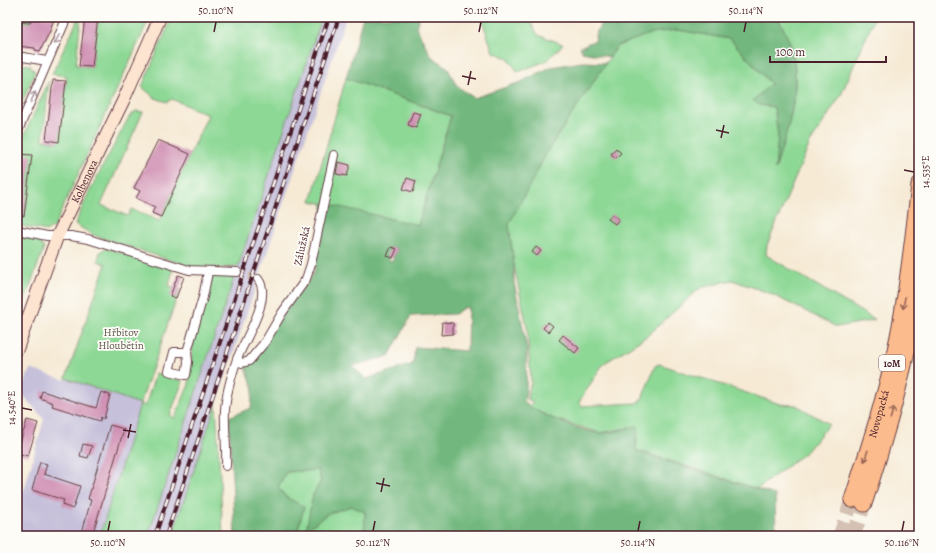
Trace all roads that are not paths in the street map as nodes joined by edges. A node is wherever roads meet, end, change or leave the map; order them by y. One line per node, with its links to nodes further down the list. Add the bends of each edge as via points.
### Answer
1 (67, 17): 4 (street, one-way to 4)
2 (160, 17): 9 (main road, Kolbenova, via 118,112)
3 (17, 56): 4 (street)
4 (47, 61): 5 (street, one-way to 4, via 43,76)
5 (17, 133)
6 (334, 155): 16 (street, Zálužská, via 306,279 265,342 249,361 242,363)
7 (919, 185): 13 (highway, Novopacká / 10M, one-way to 13, via 907,286 898,336 858,502 901,383)
8 (17, 230): 9 (street)
9 (57, 237): 10 (street, via 88,239 189,270); 14 (main road, Kolbenova)
10 (208, 272): 11 (street); 15 (street)
11 (236, 272)
12 (258, 279): 16 (street, via 262,288 260,308)
13 (919, 287)
14 (17, 349)
15 (186, 352)
16 (237, 360): 17 (street, via 225,411)
17 (226, 466)

